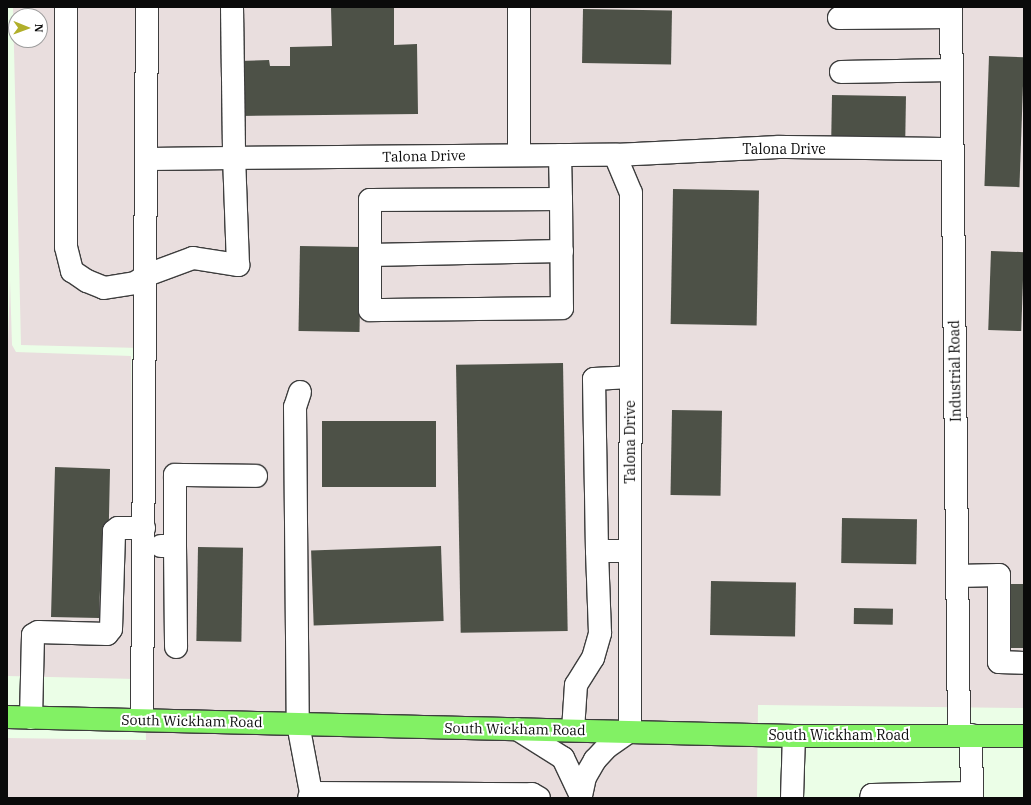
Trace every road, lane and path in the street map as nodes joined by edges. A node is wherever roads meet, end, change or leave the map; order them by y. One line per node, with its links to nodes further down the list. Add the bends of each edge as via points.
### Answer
1 (66, 7): 18 (street, via 66,247 72,271 104,288 135,283)
2 (147, 7): 14 (street)
3 (232, 7): 13 (street)
4 (519, 7): 10 (street)
5 (951, 12): 6 (street); 7 (street, Industrial Road)
6 (839, 18)
7 (952, 70): 8 (street); 9 (street, Industrial Road)
8 (841, 72)
9 (952, 149): 12 (street, Talona Drive, via 779,147); 26 (street, Industrial Road)
10 (519, 155): 11 (street, Talona Drive); 13 (street, Talona Drive)
11 (560, 155): 12 (street, Talona Drive); 15 (street)
12 (615, 155): 19 (street, Talona Drive, via 631,193)
13 (234, 158): 14 (street, Talona Drive); 18 (street, via 238,265 193,258)
14 (148, 159): 18 (street)
15 (561, 199): 16 (street); 17 (street, via 370,200)
16 (562, 251): 17 (street); 17 (street, via 562,308 370,310)
17 (370, 254)
18 (147, 275): 22 (street)
19 (630, 377): 24 (street, via 594,379); 25 (street, Talona Drive)
20 (300, 392): 32 (street, via 295,407)
21 (256, 476): 23 (street, via 175,475)
22 (144, 538): 23 (street); 30 (street, via 118,528 114,531 111,629 108,634 38,632 34,636); 31 (street)
23 (176, 546): 27 (street)
24 (597, 551): 25 (street); 34 (street, via 600,633 593,658 576,685)
25 (630, 552): 35 (street, Talona Drive)
26 (957, 576): 28 (street, via 998,575 999,662); 36 (street, Industrial Road)
27 (176, 647)
28 (1024, 663)
29 (7, 717): 30 (main road, South Wickham Road)
30 (31, 718): 31 (main road, South Wickham Road)
31 (142, 720): 32 (main road, South Wickham Road)
32 (298, 724): 33 (main road, South Wickham Road); 39 (street)
33 (517, 729): 34 (main road, South Wickham Road); 42 (street, via 563,758)
34 (573, 730): 35 (main road, South Wickham Road)
35 (630, 731): 37 (main road, South Wickham Road); 42 (street, via 607,747 595,760 586,777)
36 (965, 735): 37 (main road, South Wickham Road); 38 (main road, South Wickham Road); 40 (street, Industrial Road)
37 (794, 736): 43 (street)
38 (1024, 736)
39 (310, 795): 41 (street, via 532,794)
40 (972, 795): 44 (street, via 872,795)
41 (539, 798)
42 (580, 798)
43 (792, 798)
44 (871, 798)

